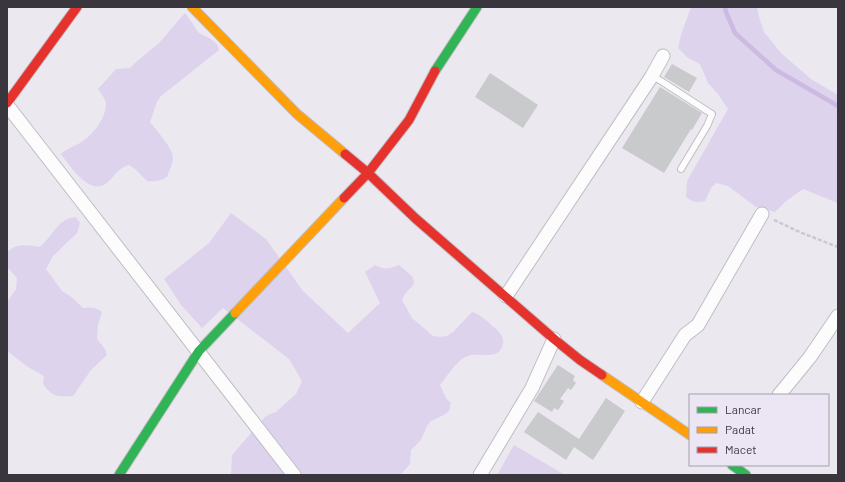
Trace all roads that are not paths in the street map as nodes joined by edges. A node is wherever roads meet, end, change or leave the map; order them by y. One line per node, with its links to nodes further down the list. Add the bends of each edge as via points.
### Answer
1 (77, 7): 6 (street)
2 (192, 7): 8 (street, via 298,114)
3 (477, 7): 8 (street, via 439,64 409,120)
4 (663, 56): 5 (street)
5 (652, 76): 7 (lane, via 712,114); 10 (street)
6 (7, 104): 13 (street)
7 (681, 169)
8 (368, 173): 10 (street, via 415,218); 13 (street)
9 (762, 214): 15 (street, via 698,325 684,335)
10 (506, 296): 12 (street)
11 (838, 316): 14 (street, via 810,357)
12 (554, 339): 15 (street); 20 (street, via 532,388)
13 (199, 351): 18 (street); 19 (street)
14 (780, 394)
15 (642, 402): 16 (street)
16 (689, 434)
17 (733, 466): 21 (street)
18 (119, 475)
19 (294, 475)
20 (480, 475)
21 (746, 475)

